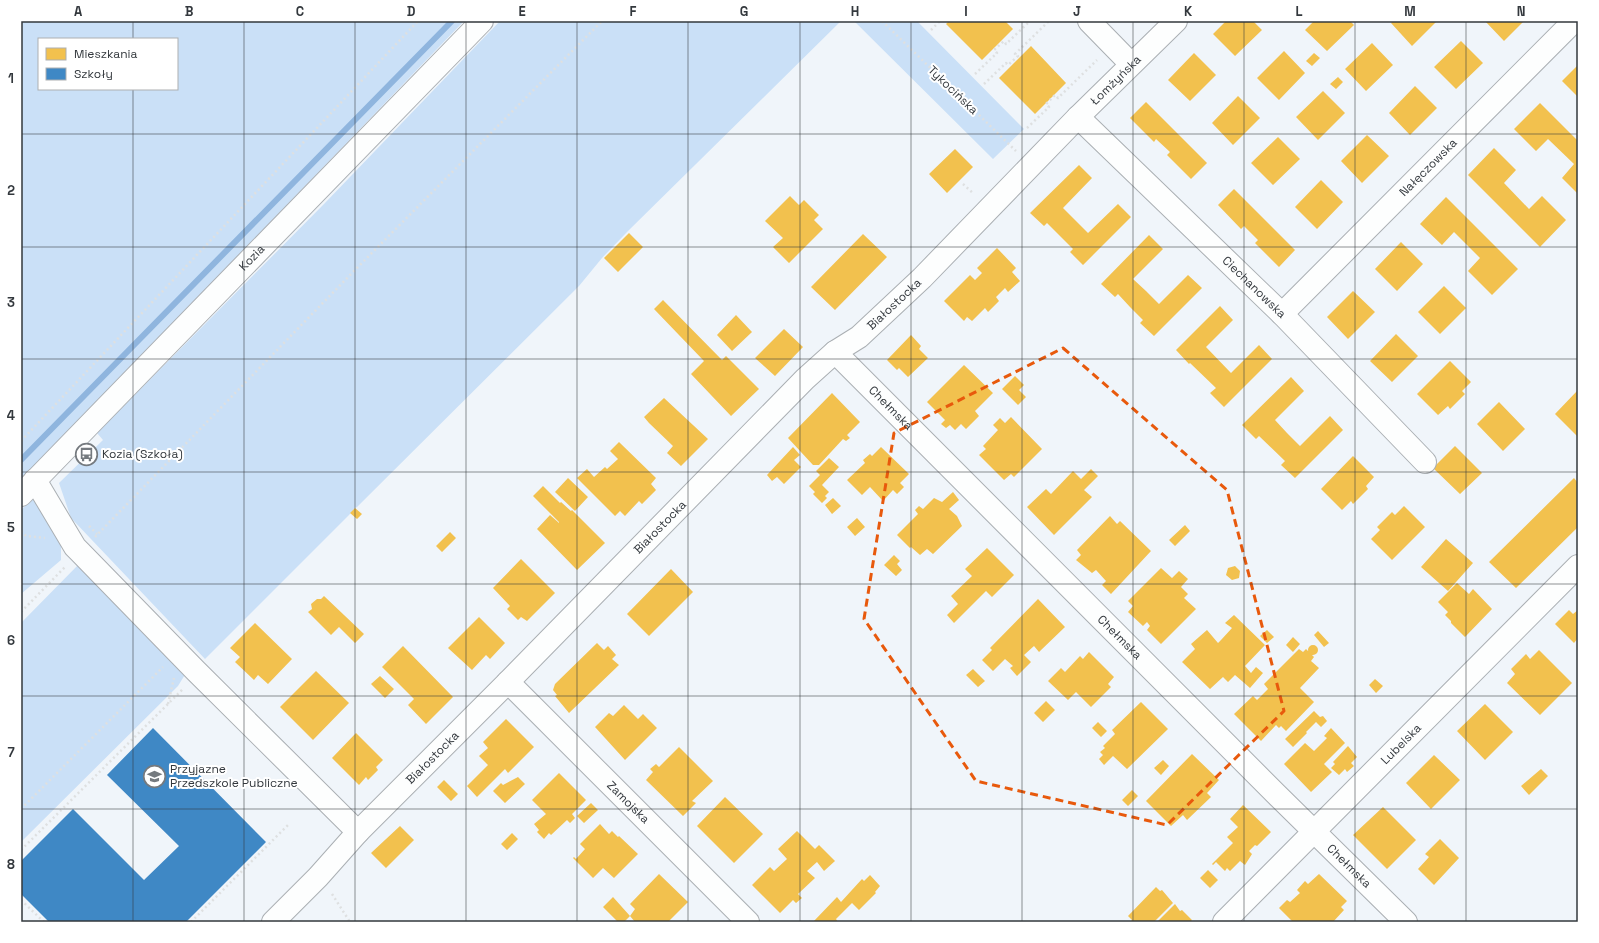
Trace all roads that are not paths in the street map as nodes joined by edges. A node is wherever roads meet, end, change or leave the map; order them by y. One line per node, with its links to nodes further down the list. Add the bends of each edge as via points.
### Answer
1 (482, 21): 11 (street, Kozia)
2 (1089, 21): 5 (street)
3 (1176, 21): 5 (street, Łomżyńska)
4 (1574, 21): 8 (street, Nałęczowska)
5 (1132, 64): 6 (street, Łomżyńska)
6 (1078, 117): 7 (street, Łomżyńska); 8 (street, Ciechanowska)
7 (1055, 140): 9 (street, Białostocka, via 922,278 859,337)
8 (1282, 314): 10 (street, Ciechanowska)
9 (835, 352): 13 (street, Białostocka, via 805,379); 15 (street, Chełmska)
10 (1425, 462)
11 (28, 488): 14 (street, via 75,547 176,663)
12 (1578, 566): 15 (street, Lubelska)
13 (508, 682): 14 (street, Białostocka); 17 (street, Zamojska)
14 (358, 832): 16 (street, Białostocka, via 318,877)
15 (1314, 832): 18 (street, Lubelska); 19 (street, Chełmska)
16 (272, 922)
17 (748, 922)
18 (1224, 922)
19 (1406, 922)

